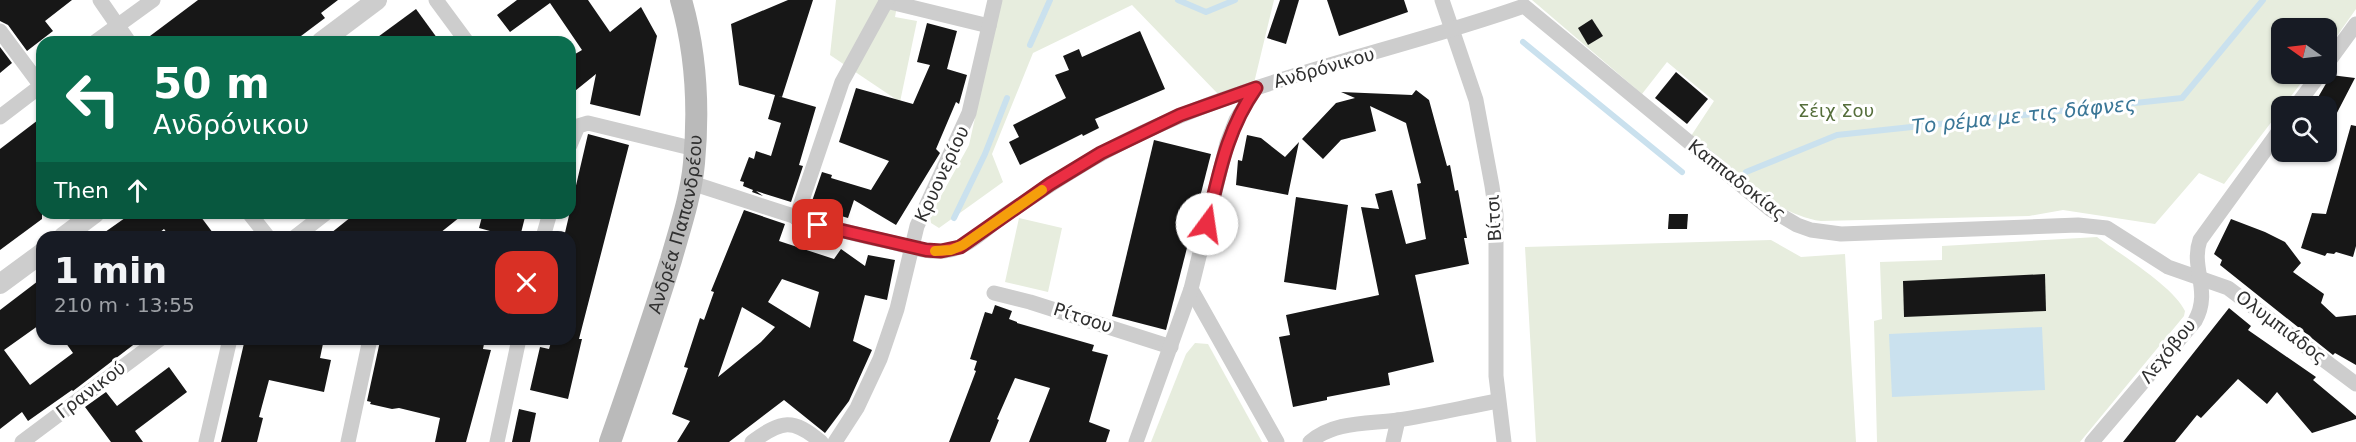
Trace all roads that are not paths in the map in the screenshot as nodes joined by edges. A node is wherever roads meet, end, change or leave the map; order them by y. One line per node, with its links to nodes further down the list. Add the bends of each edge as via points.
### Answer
1 (100, 0): 10 (street)
2 (153, 0): 10 (street)
3 (377, 0): 17 (street)
4 (436, 0): 18 (street)
5 (681, 0): 26 (main road, Ανδρέα Παπανδρέου, via 694,74)
6 (995, 0): 12 (street, Κρυονερίου)
7 (1442, 0): 13 (street, Βίτσι)
8 (886, 1): 12 (street); 28 (street, via 842,82)
9 (1520, 3): 13 (street, Καππαδοκίας); 37 (street, Καππαδοκίας, via 1744,189 1797,225 1841,234 2101,227 2168,267)
10 (118, 24): 15 (street); 16 (street)
11 (2356, 24): 19 (street)
12 (989, 26): 35 (street, Κρυονερίου, via 969,113 917,226)
13 (1453, 30): 21 (street, Ανδρόνικου); 47 (street, Βίτσι, via 1476,100 1496,214)
14 (0, 31): 20 (street)
15 (103, 36)
16 (125, 36)
17 (329, 36)
18 (462, 36)
19 (2337, 50)
20 (36, 78)
21 (1256, 88): 35 (street, Ανδρόνικου, via 1180,115 1101,153 960,247 936,251); 39 (street, via 1227,143)
22 (36, 89): 23 (street)
23 (0, 117)
24 (576, 131): 26 (street, via 588,123)
25 (2271, 142): 37 (street, Λεχόβου, via 2200,240 2197,255)
26 (695, 149): 27 (main road, Ανδρέα Παπανδρέου)
27 (691, 183): 28 (street); 53 (main road, Ανδρέα Παπανδρέου, via 660,296)
28 (796, 218): 35 (street)
29 (87, 219): 32 (street)
30 (254, 219): 33 (street)
31 (318, 219): 34 (street)
32 (71, 231)
33 (263, 231)
34 (303, 231)
35 (912, 247): 56 (street, Κρυονερίου, via 880,359 857,408)
36 (36, 257): 38 (street)
37 (2201, 278): 46 (street, Ολυμπιάδος, via 2237,294); 62 (street, Λεχόβου, via 2203,301 2195,321)
38 (0, 284)
39 (1191, 289): 45 (street); 58 (street)
40 (994, 293): 45 (street, Ρίτσου)
41 (152, 345): 49 (street, Γρανικού)
42 (229, 345): 50 (street)
43 (369, 345): 51 (street)
44 (518, 345): 52 (street)
45 (1171, 347): 57 (street)
46 (2356, 384)
47 (1498, 401): 48 (street); 61 (street, Βίτσι)
48 (1398, 420): 59 (street, via 1336,428); 60 (street)
49 (22, 442)
50 (206, 442)
51 (348, 442)
52 (497, 442)
53 (610, 442)
54 (752, 442): 55 (street, via 772,430 796,424)
55 (821, 442)
56 (835, 442)
57 (1136, 442)
58 (1276, 442)
59 (1310, 442)
60 (1393, 442)
61 (1504, 442)
62 (2092, 442)

